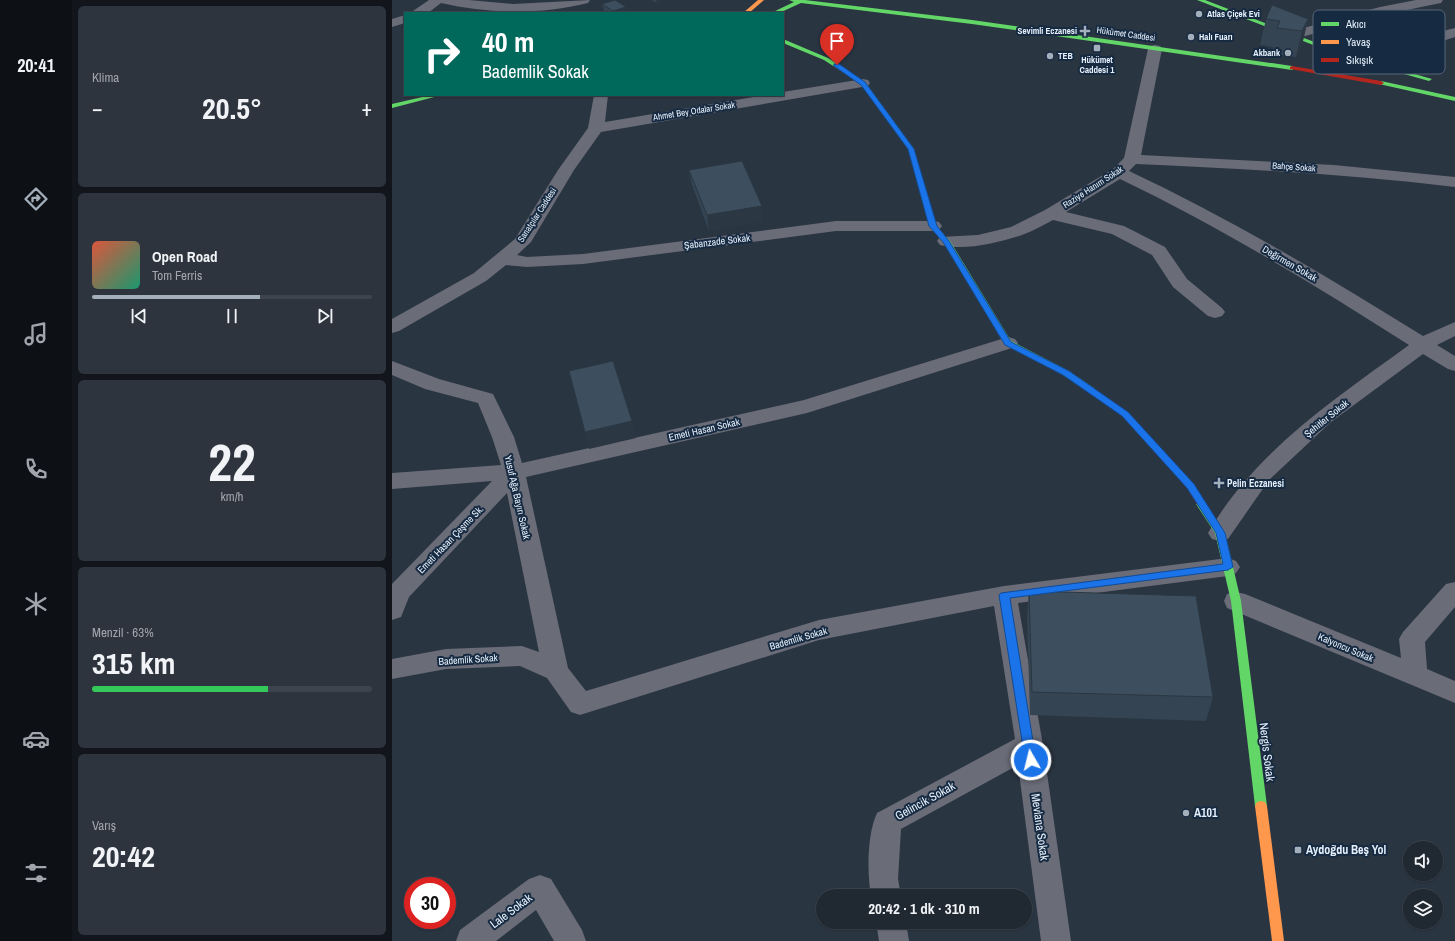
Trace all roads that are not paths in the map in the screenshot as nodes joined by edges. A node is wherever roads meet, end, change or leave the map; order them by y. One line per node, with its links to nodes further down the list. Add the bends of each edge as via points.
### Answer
1 (436, 0): 11 (street)
2 (443, 0): 9 (street)
3 (583, 0): 9 (street, via 552,6)
4 (761, 0): 12 (street)
5 (798, 0): 13 (street); 14 (street, Hükümet Caddesi)
6 (1200, 0): 19 (street)
7 (1436, 0): 10 (street)
8 (905, 3): 14 (street)
9 (484, 10)
10 (1385, 10)
11 (419, 12)
12 (747, 12)
13 (776, 12)
14 (902, 12): 23 (street, Hükümet Caddesi)
15 (404, 19): 16 (street)
16 (392, 23)
17 (1313, 30): 19 (street)
18 (1455, 32): 20 (street)
19 (1294, 35): 22 (street)
20 (1445, 35)
21 (784, 41): 30 (street, via 826,59)
22 (1313, 43)
23 (1155, 49): 24 (street, Hükümet Caddesi); 36 (street, Raziye Hanım Sokak)
24 (1313, 72)
25 (1327, 74): 28 (street, Hükümet Caddesi)
26 (1342, 74): 28 (street)
27 (1409, 74): 29 (street)
28 (1339, 76): 33 (street, Hükümet Caddesi)
29 (1441, 82)
30 (863, 83): 35 (street, Ahmet Bey Odalar Sokak); 40 (street, via 911,149)
31 (435, 96): 34 (street)
32 (601, 96): 35 (street, Sanatçılar Caddesi)
33 (1455, 99)
34 (392, 106)
35 (596, 128): 42 (street, Sanatçılar Caddesi, via 566,170 522,242)
36 (1132, 159): 37 (street, Raziye Hanım Sokak); 38 (street, Bahçe Sokak, via 1275,166 1400,175)
37 (1119, 172): 39 (street, Raziye Hanım Sokak); 47 (street, Değirmen Sokak, via 1186,204 1318,279)
38 (1455, 182)
39 (1051, 214): 41 (street, Raziye Hanım Sokak, via 1017,231 978,240); 43 (street, via 1118,230 1159,251 1180,283)
40 (933, 226): 41 (street); 42 (street, Şabanzade Sokak, via 836,226 583,259 527,262)
41 (946, 241): 46 (street)
42 (502, 259): 44 (street, Sanatçılar Caddesi, via 480,277)
43 (1215, 312)
44 (392, 328)
45 (1455, 328): 47 (street, Şehitler Sokak)
46 (1008, 344): 50 (street, Emeti Hasan Sokak, via 807,406); 52 (street, Nergis Sokak, via 1066,373 1125,414 1190,486)
47 (1422, 345): 48 (street, Değirmen Sokak); 52 (street, Şehitler Sokak, via 1324,417 1261,475)
48 (1455, 365)
49 (392, 367): 50 (street, Yusuf Ağa Bayırı Sokak, via 432,384 486,399 503,437)
50 (514, 472): 51 (street, Emeti Hasan Sokak); 57 (street, Emeti Hasan Çeşme Sk., via 399,592); 59 (street, Yusuf Ağa Bayırı Sokak)
51 (392, 481)
52 (1220, 533): 53 (street, Nergis Sokak)
53 (1228, 567): 55 (street, Bademlik Sokak); 56 (street, Nergis Sokak)
54 (1455, 590): 60 (street, via 1412,639)
55 (1004, 595): 59 (street, Bademlik Sokak, via 819,630 580,704); 62 (street, Mevlana Sokak)
56 (1236, 601): 60 (street, Kalyoncu Sokak); 69 (street, Nergis Sokak)
57 (392, 610)
58 (392, 669): 59 (street, Bademlik Sokak, via 446,659 522,656)
59 (556, 671)
60 (1415, 676): 61 (street, Kalyoncu Sokak)
61 (1455, 692)
62 (1028, 745): 63 (street, Gelincik Sokak, via 887,822 883,879); 68 (street, Mevlana Sokak)
63 (885, 889)
64 (892, 929): 67 (street)
65 (471, 941): 66 (street, Lale Sokak, via 540,889)
66 (571, 941)
67 (894, 941)
68 (1056, 941)
69 (1278, 941)

